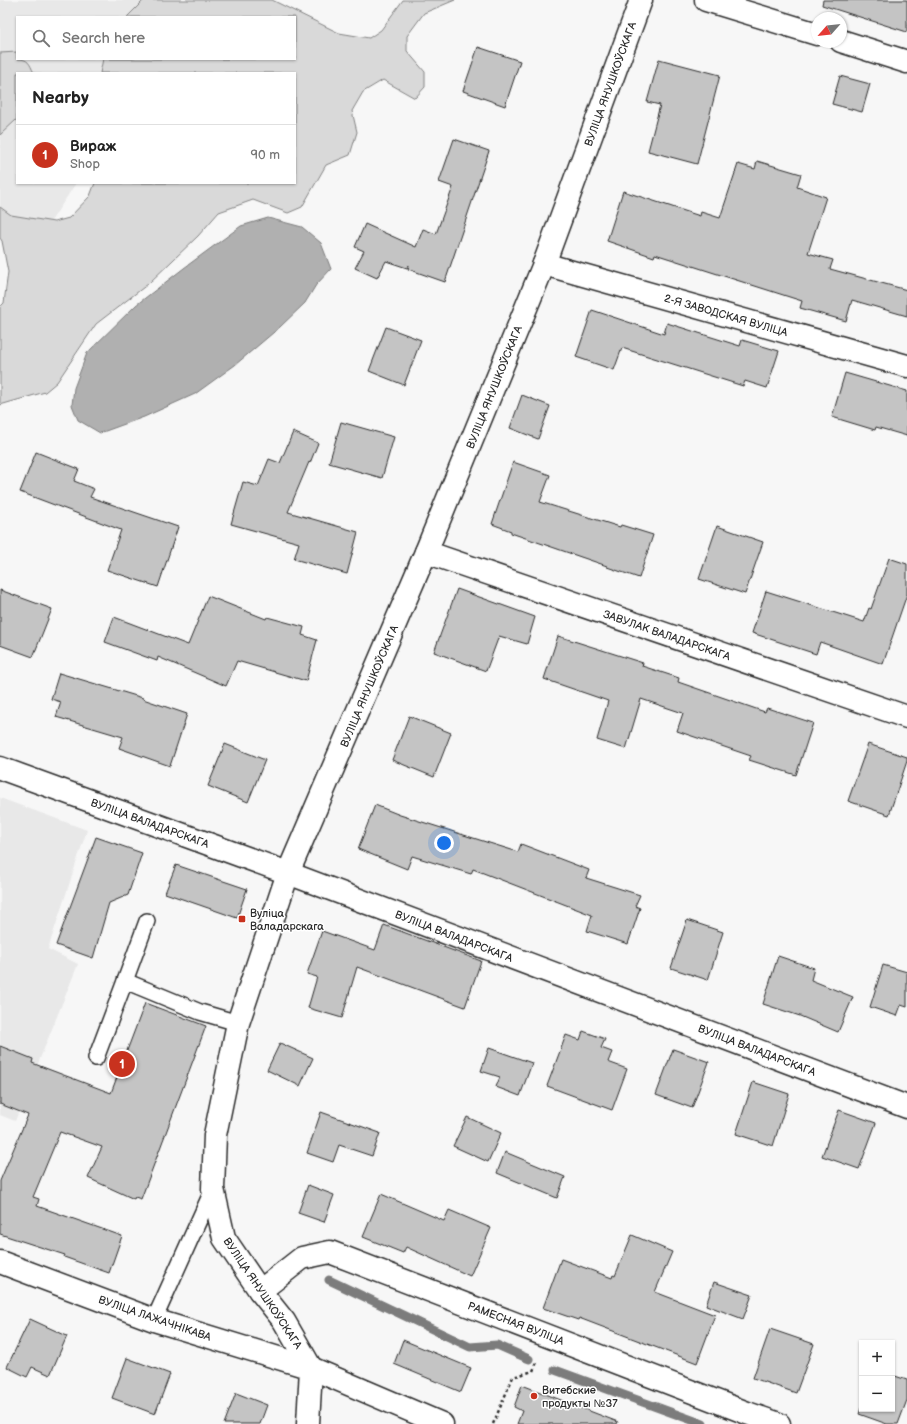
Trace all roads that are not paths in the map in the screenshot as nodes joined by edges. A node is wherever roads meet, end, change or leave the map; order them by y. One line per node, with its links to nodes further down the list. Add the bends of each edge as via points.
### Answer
1 (641, 0): 6 (street, ВУЛІЦА ЯНУШКОЎСКАГА)
2 (706, 0): 3 (street)
3 (811, 32)
4 (847, 43): 5 (street)
5 (907, 62)
6 (544, 264): 7 (street, 2-Я ЗАВОДСКАЯ ВУЛІЦА); 8 (street, ВУЛІЦА ЯНУШКОЎСКАГА)
7 (907, 366)
8 (426, 552): 9 (street, ЗАВУЛАК ВАЛАДАРСКАГА); 11 (street, ВУЛІЦА ЯНУШКОЎСКАГА)
9 (907, 717)
10 (0, 768): 11 (street, ВУЛІЦА ВАЛАДАРСКАГА)
11 (288, 873): 14 (street, ВУЛІЦА ЯНУШКОЎСКАГА); 16 (street, ВУЛІЦА ВАЛАДАРСКАГА)
12 (147, 921): 13 (lane)
13 (125, 981): 14 (lane, via 200,1012); 15 (lane)
14 (238, 1023): 17 (street, ВУЛІЦА ЯНУШКОЎСКАГА, via 215,1134)
15 (96, 1058)
16 (907, 1107)
17 (213, 1190): 19 (street, ВУЛІЦА ЯНУШКОЎСКАГА, via 224,1238); 20 (lane)
18 (0, 1262): 20 (street, ВУЛІЦА ЛАЖАЧНІКАВА)
19 (260, 1291): 21 (street, ВУЛІЦА ЯНУШКОЎСКАГА, via 284,1321); 24 (street, РАМЕСНАЯ ВУЛІЦА, via 302,1258 330,1252)
20 (154, 1320): 21 (street, ВУЛІЦА ЛАЖАЧНІКАВА)
21 (311, 1368): 22 (street); 23 (street, ВУЛІЦА ЛАЖАЧНІКАВА)
22 (308, 1424)
23 (442, 1424)
24 (779, 1424)

